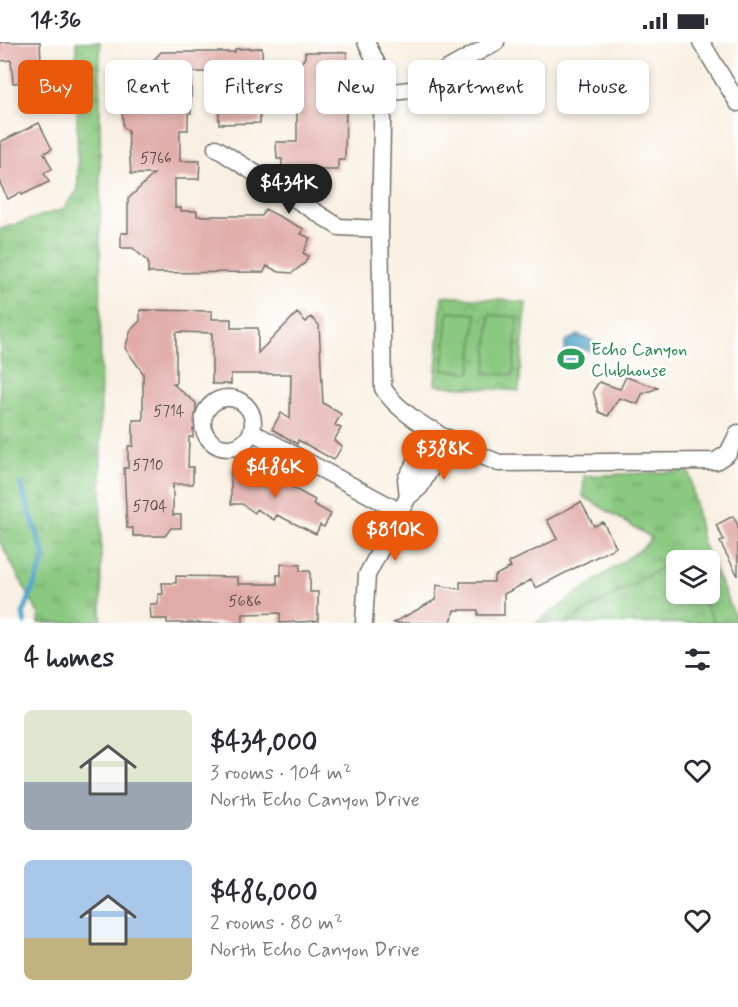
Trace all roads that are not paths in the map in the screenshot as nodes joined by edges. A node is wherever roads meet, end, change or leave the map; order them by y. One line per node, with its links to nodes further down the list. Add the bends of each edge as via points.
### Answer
1 (366, 42): 4 (street)
2 (496, 42): 5 (street, via 410,90)
3 (701, 42): 6 (street)
4 (377, 60)
5 (396, 92)
6 (738, 103)
7 (383, 114): 9 (street)
8 (216, 148): 9 (street, via 339,227)
9 (380, 229): 11 (street, via 383,388 394,403)
10 (252, 432): 13 (street)
11 (441, 434): 12 (street, via 499,463 716,461); 13 (street, via 420,487)
12 (737, 441)
13 (404, 504): 14 (street, via 367,575)
14 (364, 623)

